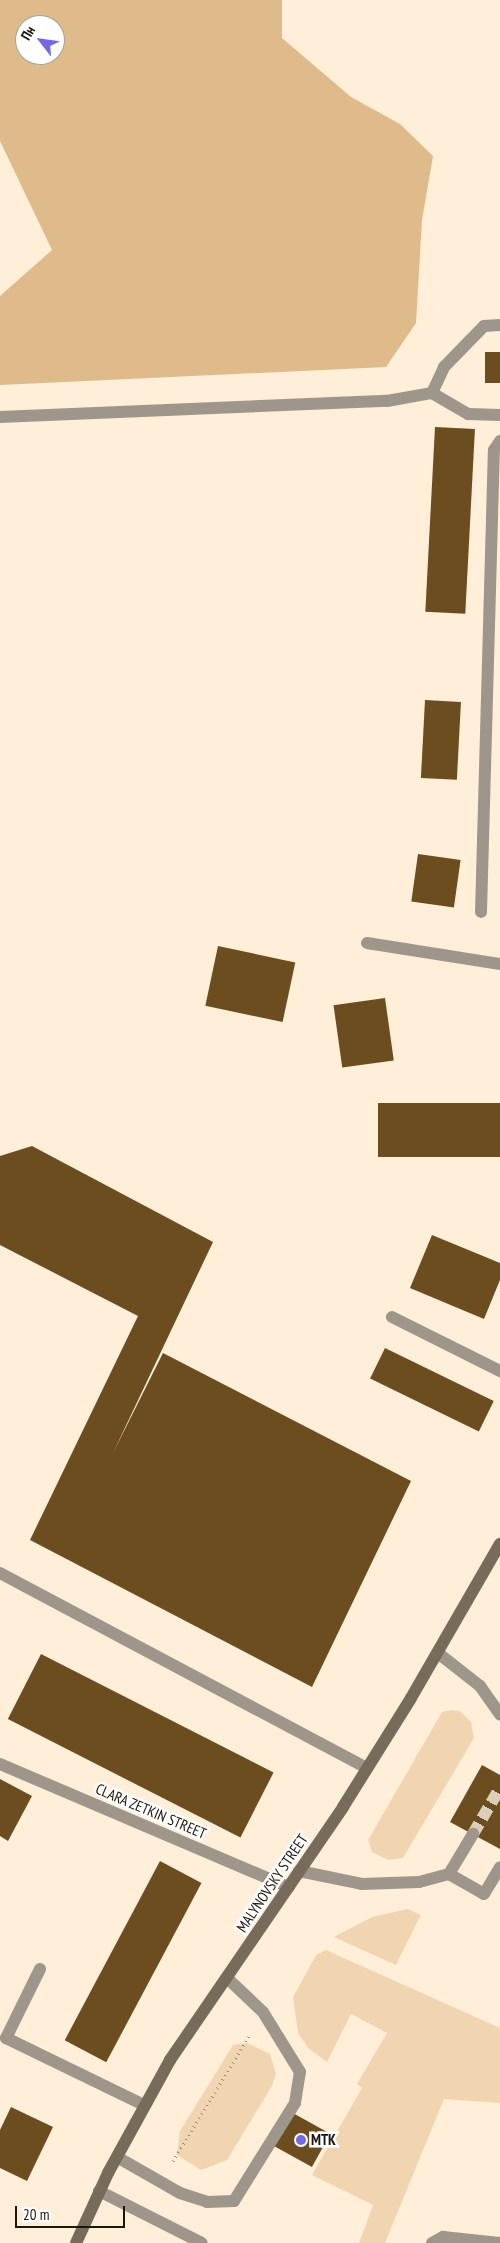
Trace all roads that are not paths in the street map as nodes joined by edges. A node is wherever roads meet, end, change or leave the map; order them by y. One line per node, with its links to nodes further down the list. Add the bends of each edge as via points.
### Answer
1 (500, 325): 2 (street, via 484,326 444,367)
2 (432, 393): 3 (street, via 468,414); 4 (street, via 387,401)
3 (500, 414)
4 (0, 418)
5 (500, 441): 6 (street, via 494,450)
6 (481, 912)
7 (368, 943): 8 (street)
8 (500, 964)
9 (392, 1316): 10 (street)
10 (500, 1371)
11 (500, 1544): 13 (main road, MALYNOVSKY STREET)
12 (0, 1573): 16 (street)
13 (438, 1653): 14 (street, via 480,1686); 16 (main road, MALYNOVSKY STREET)
14 (500, 1715)
15 (0, 1764): 21 (street, CLARA ZETKIN STREET)
16 (367, 1768): 19 (main road, MALYNOVSKY STREET)
17 (473, 1834): 20 (street)
18 (500, 1867): 20 (street, via 484,1894)
19 (299, 1871): 20 (street, via 362,1884 419,1882); 21 (main road, MALYNOVSKY STREET)
20 (449, 1874)
21 (288, 1887): 23 (main road, MALYNOVSKY STREET)
22 (40, 1969): 24 (street, via 6,2038)
23 (227, 1978): 24 (main road, MALYNOVSKY STREET); 25 (street, via 263,2012 300,2072 295,2102 234,2201 207,2202 161,2182)
24 (144, 2105): 25 (main road, MALYNOVSKY STREET)
25 (116, 2156): 26 (main road, MALYNOVSKY STREET)
26 (98, 2191): 27 (main road, MALYNOVSKY STREET); 28 (street)
27 (76, 2243)
28 (202, 2243)
29 (432, 2243): 30 (street, via 443,2237)
30 (500, 2243)

